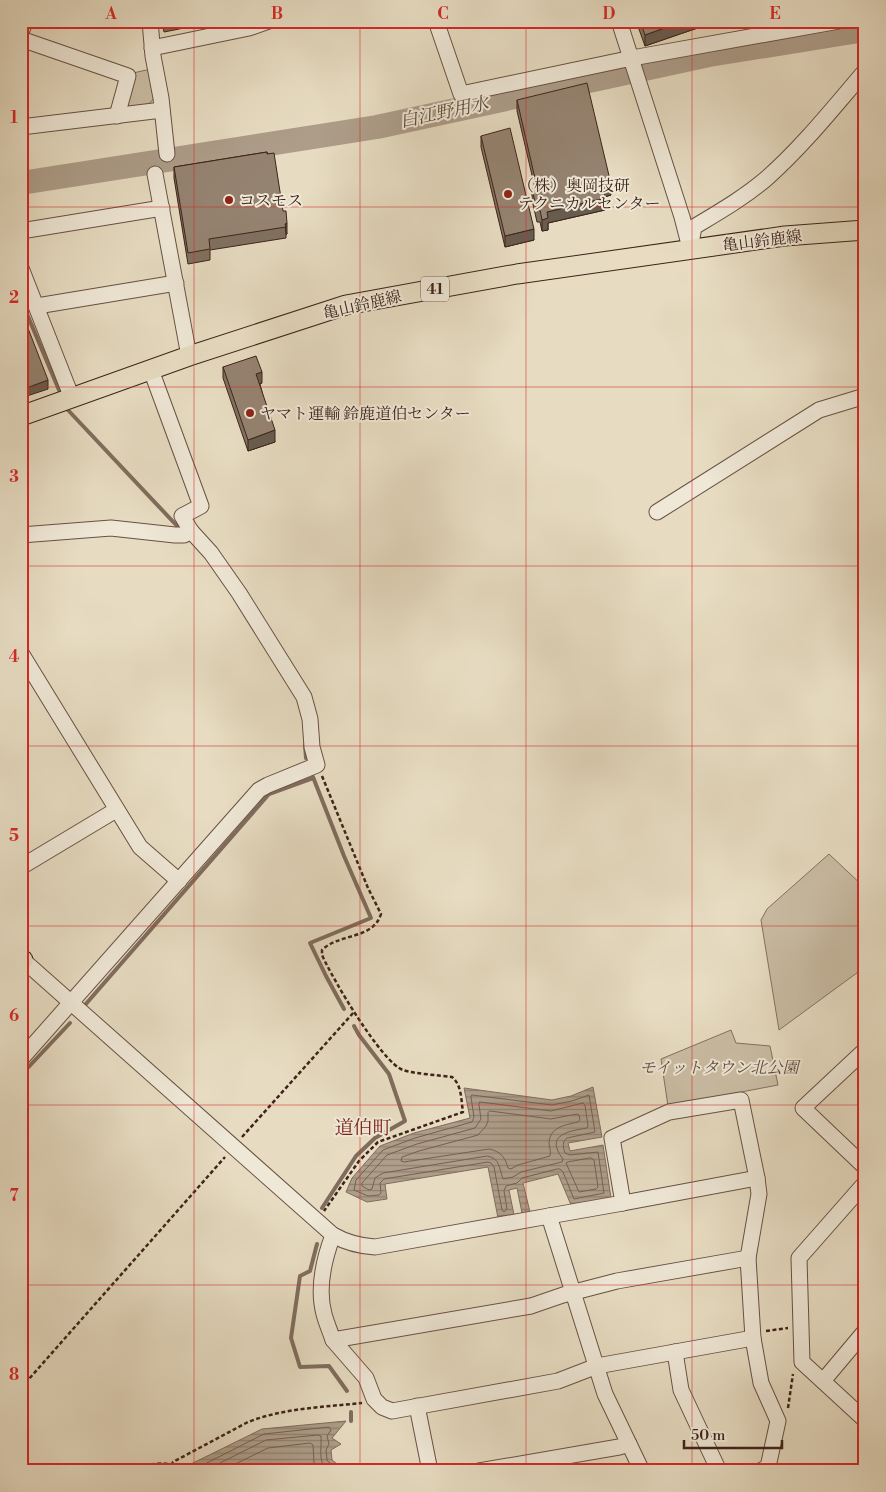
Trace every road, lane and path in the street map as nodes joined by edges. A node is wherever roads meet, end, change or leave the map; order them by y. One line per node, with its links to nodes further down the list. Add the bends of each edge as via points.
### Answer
1 (25, 21): 8 (street)
2 (150, 21): 10 (street)
3 (270, 21): 10 (street)
4 (436, 21): 11 (street, via 462,94)
5 (619, 21): 11 (street)
6 (839, 21): 7 (street)
7 (806, 24): 11 (street)
8 (21, 33)
9 (21, 38): 14 (street, via 128,76)
10 (152, 48): 13 (street)
11 (634, 66): 21 (street)
12 (865, 71): 21 (street, via 767,178 694,227)
13 (162, 110): 14 (street); 16 (street)
14 (117, 116): 15 (street)
15 (21, 127)
16 (167, 154)
17 (155, 174): 18 (street)
18 (162, 208): 20 (street); 23 (street)
19 (865, 230): 21 (main road, 亀山鈴鹿線 / 41, via 785,236)
20 (21, 231)
21 (690, 249): 25 (main road, 亀山鈴鹿線 / 41, via 517,274 346,305)
22 (21, 268): 24 (street)
23 (176, 283): 24 (street); 25 (street)
24 (37, 306): 28 (street)
25 (189, 356): 26 (main road, 亀山鈴鹿線 / 41)
26 (151, 370): 28 (main road, 亀山鈴鹿線 / 41); 31 (street, via 201,506 182,516)
27 (865, 396): 30 (street, via 819,410)
28 (72, 398): 29 (main road, 亀山鈴鹿線 / 41)
29 (21, 416)
30 (657, 512)
31 (191, 531): 32 (street, via 175,535 111,528); 34 (street, via 235,587 304,697)
32 (21, 534)
33 (21, 652): 35 (street)
34 (317, 765): 37 (street, via 259,790); 40 (path, via 381,914 379,922 370,930 328,944 322,950)
35 (116, 810): 36 (street); 37 (street, via 140,847)
36 (21, 867)
37 (179, 881): 39 (street)
38 (22, 961): 39 (street)
39 (72, 1003): 42 (street); 43 (street)
40 (354, 1012): 43 (path); 49 (path, via 380,1051 398,1068 452,1077 457,1081 463,1112 378,1142 359,1161 326,1207)
41 (865, 1050): 44 (street, via 803,1108)
42 (21, 1059)
43 (234, 1146): 49 (street); 60 (path)
44 (865, 1166)
45 (757, 1178): 47 (street); 47 (street, via 741,1100 700,1106 669,1112 612,1138); 51 (street, via 759,1194)
46 (865, 1183): 59 (street, via 799,1258 802,1362)
47 (623, 1202): 48 (street)
48 (549, 1216): 50 (street, via 375,1247 356,1246); 52 (street)
49 (320, 1222): 50 (street)
50 (333, 1235): 56 (street, via 321,1288 324,1313)
51 (748, 1258): 52 (street, via 617,1281); 55 (street)
52 (573, 1293): 56 (street, via 531,1306); 58 (street)
53 (793, 1327): 55 (path)
54 (865, 1331): 59 (street)
55 (752, 1336): 57 (street); 72 (street, via 761,1383 778,1421 768,1467)
56 (333, 1340): 61 (street, via 366,1378)
57 (675, 1352): 58 (street); 71 (street, via 681,1390)
58 (597, 1366): 62 (street, via 558,1381); 64 (street, via 605,1394)
59 (823, 1381): 63 (street)
60 (21, 1388)
61 (374, 1399): 62 (street, via 392,1411); 65 (path, via 260,1418)
62 (417, 1406): 68 (street)
63 (865, 1420)
64 (629, 1444): 69 (street); 70 (street)
65 (171, 1465): 66 (path); 67 (path)
66 (21, 1468)
67 (168, 1471)
68 (430, 1471)
69 (479, 1471)
70 (642, 1471)
71 (719, 1471)
72 (760, 1471)

